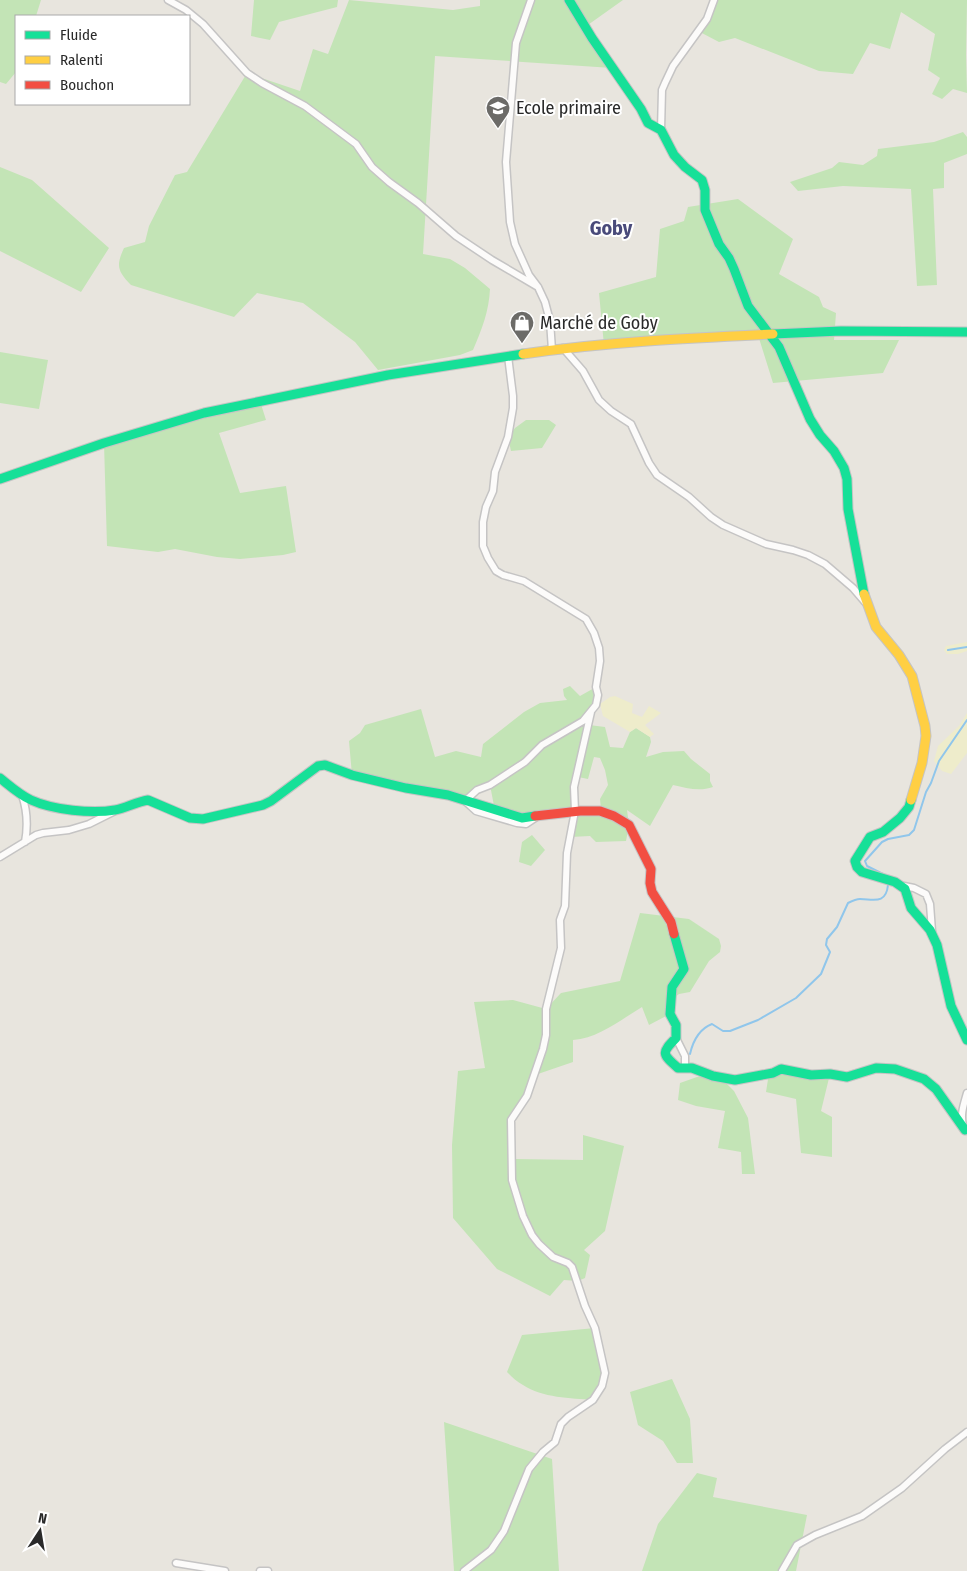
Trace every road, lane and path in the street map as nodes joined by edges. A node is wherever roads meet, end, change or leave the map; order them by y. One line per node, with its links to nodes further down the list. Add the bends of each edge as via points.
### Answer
1 (168, 0): 6 (street, via 203,24 247,73 305,106 356,144 372,167 456,236)
2 (531, 0): 6 (street, via 516,43 506,162 510,222 515,244)
3 (569, 0): 5 (street, via 646,120)
4 (714, 0): 5 (street, via 707,19 673,66 662,90)
5 (661, 130): 8 (street, via 674,155 702,180 705,210 718,244 729,258 748,306)
6 (538, 287): 10 (street, via 546,302)
7 (967, 332): 8 (street)
8 (768, 334): 9 (street); 13 (street, via 779,347 815,427 844,468 848,509)
9 (563, 348): 10 (street); 13 (street, via 583,371 599,400 632,424 657,475 723,525 766,544 808,554 825,564)
10 (552, 350): 11 (street)
11 (508, 356): 12 (street, via 388,375 204,413); 14 (street, via 513,408 508,437 486,507 484,546 496,571 524,581 586,619 594,633 600,661 598,695)
12 (0, 479)
13 (868, 605): 22 (street, via 876,627 912,676 926,736 909,807 883,832 870,836 855,865)
14 (591, 712): 17 (street, via 583,721 542,745 512,772 477,790); 19 (street, via 574,787)
15 (0, 778): 16 (street)
16 (22, 795): 18 (street, via 57,808); 20 (street, via 26,810)
17 (465, 801): 18 (street, via 352,775 325,765 318,766 263,805 209,819 190,818 148,800); 19 (street, via 522,818)
18 (116, 810): 20 (street, via 89,824 43,833)
19 (575, 811): 24 (street, via 600,811 629,825 648,861 652,892 671,922 684,969 672,987 670,1014 676,1025); 34 (street, via 567,853 565,906 560,920 561,948 546,1010 544,1049 527,1096 511,1120 512,1171 516,1197 532,1235 553,1257 572,1267 595,1328 605,1373 602,1386 593,1400 561,1424 555,1442 529,1469 504,1531 490,1550)
20 (25, 842): 21 (street)
21 (0, 858)
22 (904, 886): 23 (street, via 913,911); 23 (street, via 926,894)
23 (932, 931): 25 (street, via 943,960 950,1002)
24 (676, 1038): 26 (street, via 685,1056); 26 (street, via 666,1048 665,1057 678,1068)
25 (967, 1040)
26 (685, 1067): 28 (street, via 735,1080 781,1069 847,1077 876,1068 907,1072 924,1079 936,1089)
27 (967, 1093): 28 (street, via 962,1108)
28 (966, 1132)
29 (967, 1432): 35 (street, via 902,1488 862,1516 797,1545)
30 (176, 1563): 31 (street)
31 (225, 1571)
32 (260, 1571): 33 (street)
33 (268, 1571)
34 (464, 1571)
35 (782, 1571)

